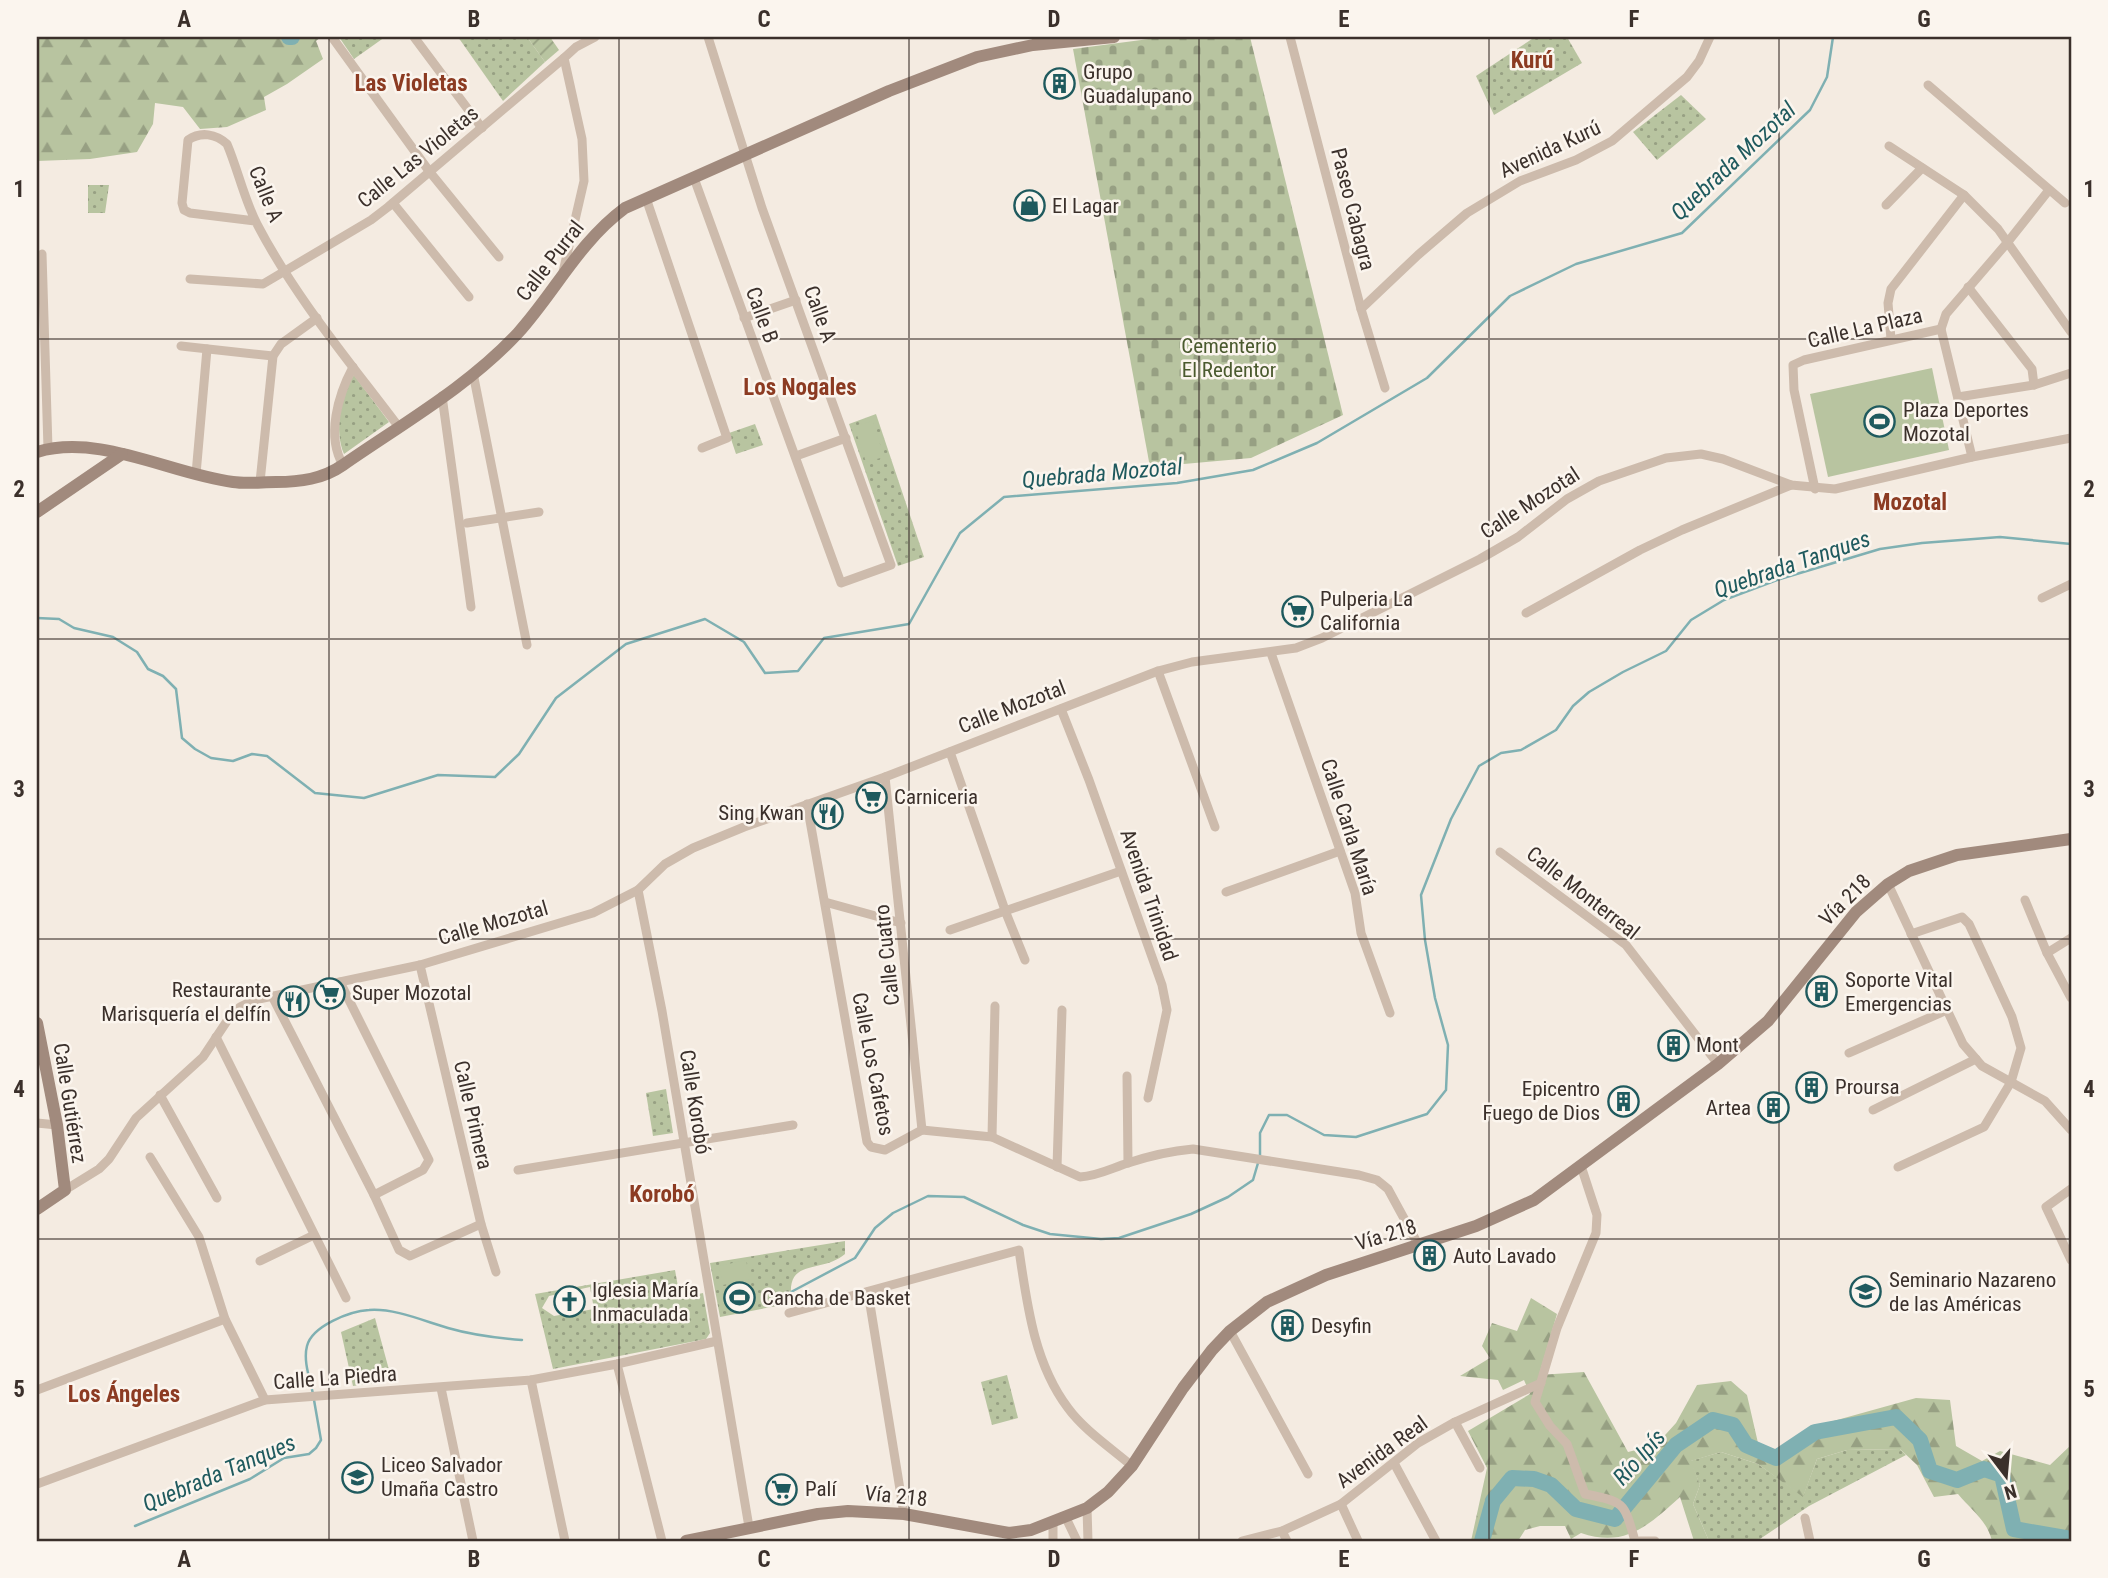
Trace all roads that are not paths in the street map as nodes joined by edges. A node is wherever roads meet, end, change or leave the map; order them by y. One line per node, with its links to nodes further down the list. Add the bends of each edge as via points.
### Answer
1 (332, 37): 15 (street)
2 (414, 37): 11 (street)
3 (595, 37): 9 (street, Calle Las Violetas)
4 (708, 37): 13 (street, Calle A)
5 (1114, 37): 8 (main road, Calle Purral)
6 (1290, 37): 33 (street, Paseo Cabagra)
7 (1710, 37): 33 (street, Avenida Kurú, via 1687,77 1612,141 1520,181 1467,213)
8 (1093, 38): 13 (main road, Calle Purral, via 977,57)
9 (564, 58): 11 (street, Calle Las Violetas); 28 (street, via 582,139 584,181)
10 (1927, 85): 17 (street)
11 (482, 128): 15 (street, Calle Las Violetas)
12 (1889, 146): 14 (street)
13 (744, 155): 16 (main road, Calle Purral); 32 (street, Calle A)
14 (1922, 167): 18 (street); 22 (street)
15 (429, 171): 20 (street, Calle Las Violetas); 26 (street)
16 (694, 178): 19 (main road, Calle Purral); 35 (street, Calle B)
17 (2049, 190): 21 (street); 24 (street)
18 (1964, 195): 24 (street); 38 (street, via 1891,289)
19 (646, 198): 28 (main road, Calle Purral, via 611,219); 52 (street, via 727,438)
20 (393, 203): 27 (street, Calle Las Violetas); 31 (street)
21 (2065, 203)
22 (1886, 205)
23 (255, 221): 23 (street, Calle A, via 227,144 203,134 188,140 184,210); 27 (street, Calle A)
24 (2007, 243): 30 (street); 37 (street)
25 (42, 254): 53 (street)
26 (499, 257)
27 (285, 271): 29 (street, Calle Las Violetas, via 255,285); 34 (street, Calle A)
28 (563, 274): 43 (main road, Calle Purral, via 516,335)
29 (190, 279)
30 (1968, 287): 36 (street, via 1946,314); 45 (street, via 2032,369)
31 (469, 298)
32 (796, 300): 35 (street); 50 (street, Calle A)
33 (1361, 309): 46 (street, Paseo Cabagra)
34 (317, 318): 41 (street, via 281,344); 42 (street, Calle A)
35 (744, 318): 55 (street, Calle B)
36 (1941, 329): 38 (street, Calle La Plaza); 48 (street, Calle La Plaza)
37 (2071, 332)
38 (1891, 339): 61 (street, Calle La Plaza, via 1793,365)
39 (181, 346): 40 (street)
40 (207, 349): 41 (street); 58 (street)
41 (273, 356): 59 (street)
42 (354, 367): 49 (street, Calle A); 57 (street, via 338,402 335,445)
43 (473, 373): 47 (main road, Calle Purral); 64 (street)
44 (2071, 373): 45 (street)
45 (2034, 385): 48 (street)
46 (1385, 388)
47 (442, 396): 49 (main road, Calle Purral); 69 (street)
48 (1958, 397): 56 (street, Calle La Plaza)
49 (398, 426): 57 (main road, Calle Purral)
50 (846, 438): 55 (street); 66 (street, Calle A, via 891,565)
51 (2071, 438): 56 (street, Calle Mozotal)
52 (702, 448)
53 (43, 450): 54 (main road, Calle Purral)
54 (122, 454): 58 (main road, Calle Purral); 62 (main road)
55 (796, 456): 66 (street, Calle B)
56 (1972, 457): 61 (street, Calle Mozotal, via 1835,489)
57 (344, 466): 59 (main road, Calle Purral, via 321,477)
58 (196, 474): 59 (main road, Calle Purral)
59 (260, 482)
60 (1791, 485): 61 (street, Calle Mozotal); 70 (street, via 1640,550); 72 (street, Calle Mozotal, via 1701,454 1666,458 1599,481 1518,537 1438,582 1322,638)
61 (1815, 489)
62 (37, 512)
63 (539, 513): 64 (street)
64 (501, 518): 65 (street); 71 (street)
65 (467, 523)
66 (841, 583)
67 (2071, 584): 68 (street)
68 (2042, 598)
69 (471, 607)
70 (1526, 613)
71 (527, 645)
72 (1271, 653): 73 (street, Calle Mozotal, via 1192,662); 80 (street, Calle Carla María)
73 (1158, 671): 74 (street, Calle Mozotal); 78 (street)
74 (1061, 709): 75 (street, Calle Mozotal); 82 (street, Avenida Trinidad)
75 (950, 752): 76 (street, Calle Mozotal); 88 (street)
76 (884, 777): 77 (street, Calle Mozotal); 89 (street, Calle Cuatro)
77 (807, 804): 84 (street, Calle Mozotal, via 693,848 665,864); 87 (street, Calle Los Cafetos)
78 (1216, 827)
79 (2071, 839): 83 (main road, Vía 218, via 1957,855 1909,871)
80 (1340, 851): 85 (street); 102 (street, Calle Carla María, via 1355,893 1361,933)
81 (1500, 852): 108 (street, Calle Monterreal, via 1626,944)
82 (1121, 871): 88 (street); 112 (street, Avenida Trinidad, via 1167,1010)
83 (1888, 884): 91 (street); 108 (main road, Vía 218, via 1856,912 1768,1021)
84 (638, 890): 95 (street, Calle Mozotal, via 593,913); 120 (street, Calle Korobó)
85 (1226, 892)
86 (2025, 900): 93 (street)
87 (825, 902): 89 (street); 117 (street, Calle Los Cafetos, via 867,1142 885,1150)
88 (1006, 913): 90 (street); 94 (street)
89 (901, 923): 117 (street, Calle Cuatro)
90 (950, 930)
91 (1911, 934): 101 (street); 110 (street, via 1962,917 1969,925 2021,1048)
92 (2071, 938): 93 (street)
93 (2047, 953): 98 (street)
94 (1025, 960)
95 (420, 965): 96 (street, Calle Mozotal); 132 (street, Calle Primera)
96 (340, 982): 97 (street, Calle Mozotal); 129 (street, via 427,1154 428,1165 423,1170)
97 (272, 996): 104 (street, Calle Mozotal, via 240,1007); 129 (street)
98 (2071, 998)
99 (995, 1006): 119 (street)
100 (1062, 1010): 124 (street)
101 (1947, 1010): 106 (street); 107 (street, via 1963,1044)
102 (1390, 1013)
103 (37, 1023): 105 (main road, Calle Gutiérrez)
104 (216, 1037): 111 (street, Calle Mozotal, via 203,1056); 133 (street)
105 (40, 1051): 115 (main road, Calle Gutiérrez)
106 (1849, 1053)
107 (1976, 1059): 110 (street); 113 (street)
108 (1718, 1064): 123 (main road, Vía 218)
109 (1127, 1076): 122 (street)
110 (2011, 1083): 118 (street, via 2045,1101); 125 (street, via 1983,1127)
111 (160, 1095): 128 (street, Calle Mozotal, via 136,1118 99,1169); 130 (street)
112 (1148, 1098)
113 (1873, 1110)
114 (37, 1123): 115 (street)
115 (57, 1125): 128 (main road, Calle Gutiérrez)
116 (793, 1125): 120 (street)
117 (922, 1130): 119 (street, Calle Los Cafetos)
118 (2071, 1130)
119 (992, 1137): 124 (street, Calle Los Cafetos)
120 (684, 1143): 126 (street); 143 (street, Calle Korobó)
121 (150, 1157): 141 (street, via 199,1237)
122 (1128, 1163): 124 (street, Calle Los Cafetos, via 1080,1177); 134 (street, Calle Los Cafetos, via 1193,1149 1377,1180 1394,1198)
123 (1581, 1166): 134 (main road, Vía 218, via 1534,1200); 146 (street, via 1597,1215 1596,1233)
124 (1057, 1167)
125 (1898, 1167)
126 (518, 1170)
127 (2071, 1189): 135 (street, via 2046,1207)
128 (65, 1190): 131 (main road, Calle Mozotal)
129 (374, 1195): 132 (street, via 404,1254 416,1254)
130 (217, 1198)
131 (37, 1209)
132 (481, 1224): 137 (street, Calle Primera)
133 (314, 1235): 136 (street); 139 (street)
134 (1419, 1246): 142 (main road, Vía 218, via 1289,1291)
135 (2071, 1260)
136 (260, 1261)
137 (496, 1272)
138 (868, 1292): 140 (street); 152 (street, via 1019,1250 1033,1329 1053,1385 1068,1409); 158 (street)
139 (346, 1298)
140 (789, 1313)
141 (225, 1319): 148 (street); 149 (street)
142 (1230, 1331): 152 (main road, Vía 218, via 1183,1388); 154 (street)
143 (717, 1341): 144 (street, Calle La Piedra); 162 (street, Calle Korobó)
144 (617, 1364): 145 (street, Calle La Piedra); 167 (street)
145 (531, 1380): 147 (street, Calle La Piedra); 166 (street)
146 (1541, 1383): 150 (street, Avenida Real); 176 (street, via 1535,1402 1567,1444 1585,1494 1618,1501)
147 (441, 1388): 149 (street, Calle La Piedra); 165 (street)
148 (37, 1390)
149 (265, 1400): 155 (street, Calle La Piedra)
150 (1455, 1422): 151 (street, Avenida Real); 153 (street)
151 (1394, 1463): 156 (street, Avenida Real); 175 (street)
152 (1132, 1466): 157 (main road, Vía 218)
153 (1479, 1468)
154 (1308, 1474)
155 (37, 1484)
156 (1341, 1504): 163 (street, Avenida Real); 174 (street)
157 (1087, 1508): 159 (main road, Vía 218); 171 (street)
158 (904, 1514): 162 (main road, Vía 218, via 848,1511); 164 (main road, Vía 218)
159 (1066, 1518): 161 (main road, Vía 218); 170 (street)
160 (1805, 1518): 178 (street)
161 (1053, 1523): 164 (main road, Vía 218); 169 (street)
162 (749, 1527): 168 (main road, Vía 218)
163 (1282, 1531): 172 (street, Avenida Real); 173 (street)
164 (1009, 1537)
165 (473, 1541)
166 (565, 1541)
167 (662, 1541)
168 (686, 1541)
169 (1053, 1541)
170 (1077, 1541)
171 (1088, 1541)
172 (1242, 1541)
173 (1287, 1541)
174 (1358, 1541)
175 (1436, 1541)
176 (1637, 1541): 177 (street)
177 (1655, 1541)
178 (1810, 1541)

